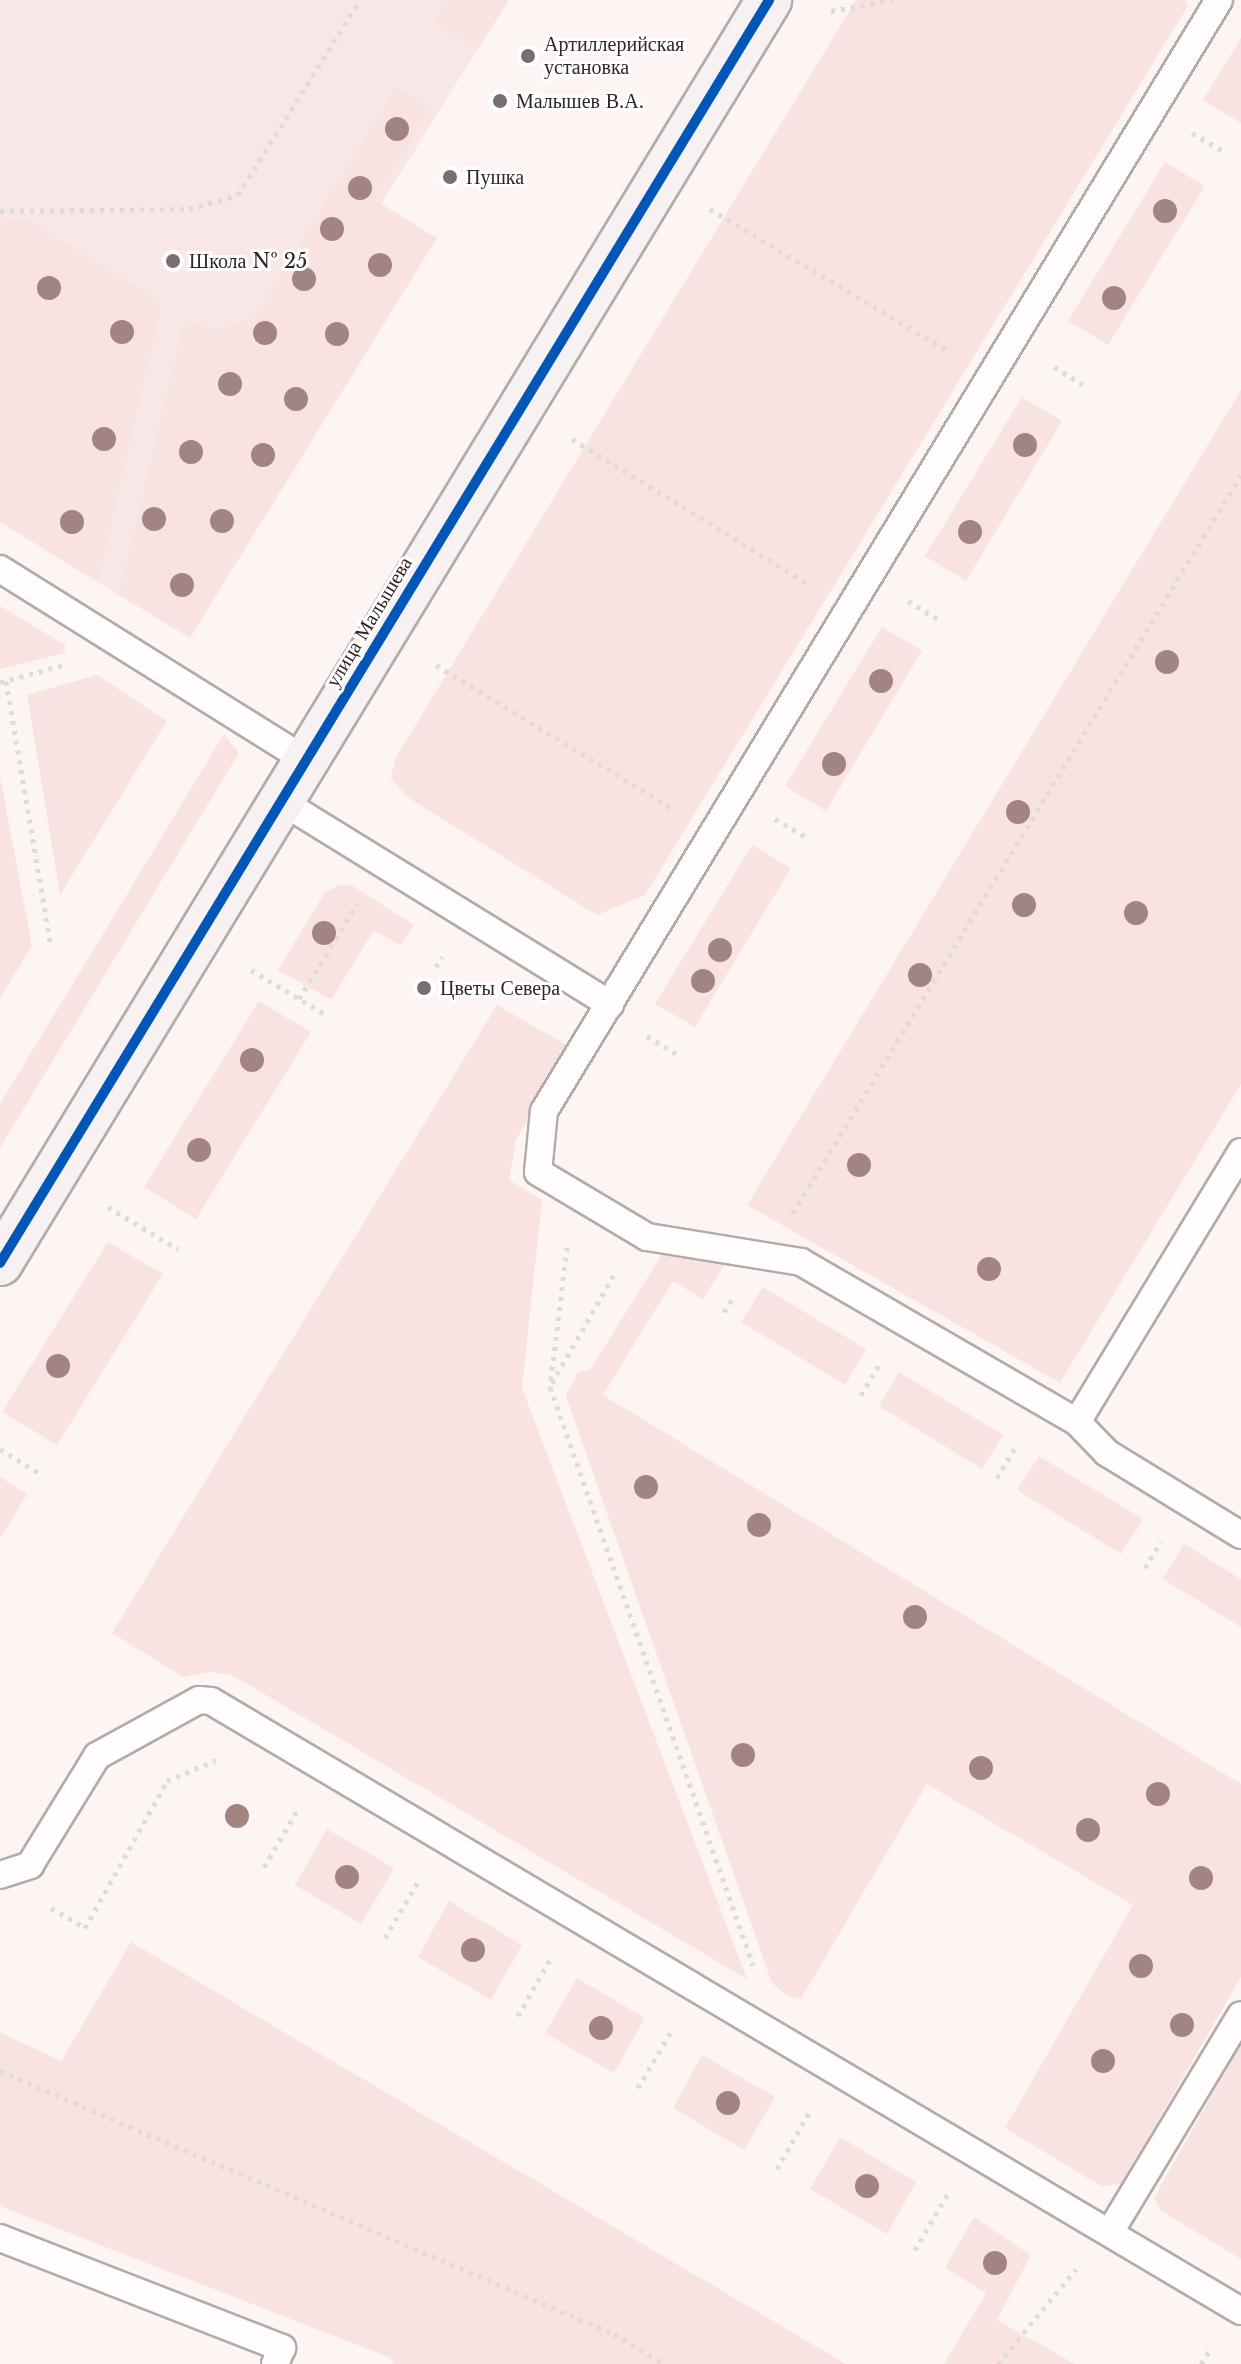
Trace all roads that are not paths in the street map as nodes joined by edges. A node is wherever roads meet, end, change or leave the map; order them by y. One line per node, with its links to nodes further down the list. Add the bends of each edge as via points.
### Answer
1 (769, 0): 4 (street, улица Малышева)
2 (1219, 0): 6 (lane)
3 (0, 569): 4 (lane)
4 (307, 761): 5 (street, улица Малышева)
5 (281, 801): 6 (lane); 8 (street, улица Малышева)
6 (610, 1004): 9 (lane, via 544,1111 538,1172 639,1232 801,1262)
7 (1241, 1152): 9 (lane)
8 (0, 1263)
9 (1077, 1422): 10 (lane, via 1107,1453)
10 (1241, 1535)
11 (0, 1875): 13 (lane, via 30,1865 97,1756 206,1699)
12 (1241, 2015): 13 (lane)
13 (1110, 2232): 15 (lane)
14 (0, 2238): 16 (lane, via 282,2348)
15 (1241, 2311)
16 (275, 2364)

